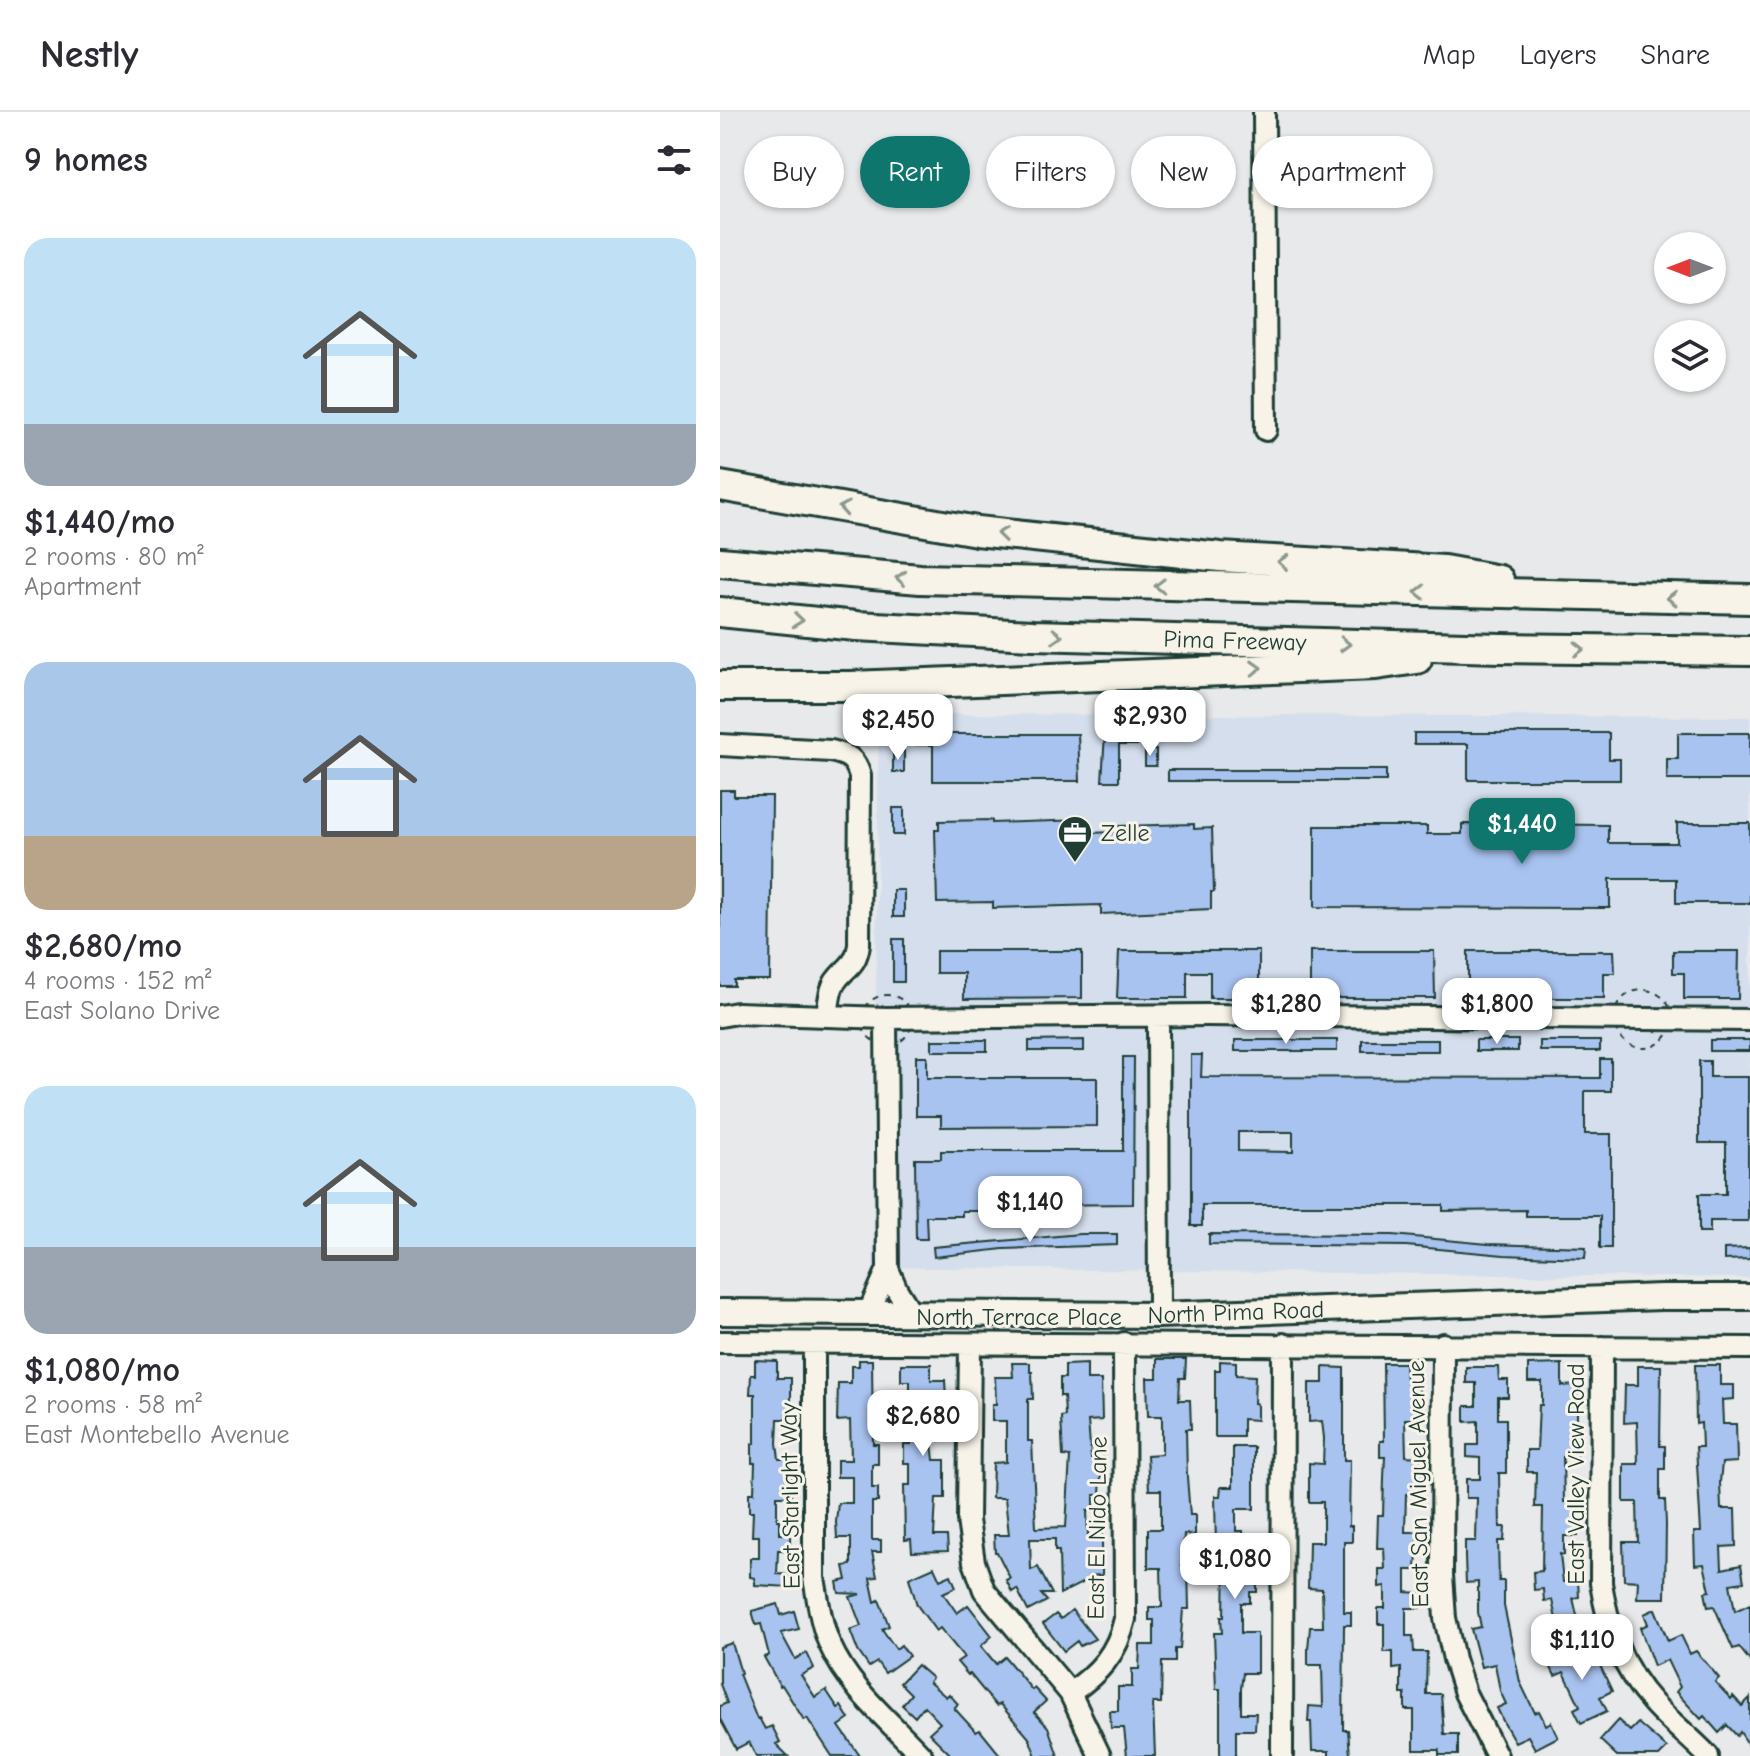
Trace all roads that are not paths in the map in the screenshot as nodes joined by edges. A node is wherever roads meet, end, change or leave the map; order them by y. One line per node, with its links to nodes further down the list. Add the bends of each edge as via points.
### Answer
1 (1264, 112): 2 (street)
2 (1266, 430)
3 (720, 486): 5 (highway, one-way to 3, via 1444,570 1220,557 977,531)
4 (720, 562): 5 (highway, one-way to 4, via 920,579)
5 (1582, 596): 6 (highway, one-way to 5)
6 (1750, 599)
7 (720, 612): 8 (highway, Pima Freeway, one-way to 8, via 1033,635)
8 (1501, 648): 9 (highway, Pima Freeway, one-way to 9); 10 (highway, one-way to 8, via 866,686 1376,665)
9 (1750, 651)
10 (720, 686)
11 (720, 745): 12 (street, via 831,751 856,763 858,957 832,986)
12 (827, 1015): 13 (street); 15 (street)
13 (720, 1016)
14 (1158, 1016): 15 (street); 16 (street); 22 (street)
15 (886, 1018): 17 (street)
16 (1750, 1020)
17 (888, 1269): 20 (street); 21 (street)
18 (1750, 1297): 22 (main road, North Pima Road)
19 (720, 1312): 20 (main road, North Pima Road)
20 (868, 1314): 21 (main road, North Pima Road)
21 (912, 1314): 22 (main road, North Pima Road)
22 (1159, 1315)
23 (720, 1342): 24 (street, North Terrace Place)
24 (814, 1343): 26 (street, North Terrace Place); 32 (street, East Starlight Way, via 814,1578 820,1613 849,1679)
25 (1124, 1343): 26 (street, North Terrace Place); 27 (street, North Terrace Place); 31 (street, East El Nido Lane, via 1125,1619 1111,1656)
26 (970, 1344): 31 (street, via 968,1520 974,1562 984,1590)
27 (1283, 1344): 28 (street, North Terrace Place); 34 (street)
28 (1443, 1344): 29 (street, North Terrace Place); 35 (street, East San Miguel Avenue, via 1445,1618 1465,1693)
29 (1602, 1347): 30 (street, North Terrace Place); 36 (street, East Valley View Road, via 1601,1583 1606,1613 1635,1681)
30 (1750, 1348)
31 (1070, 1693): 33 (street)
32 (922, 1756)
33 (1100, 1756)
34 (1282, 1756)
35 (1497, 1756)
36 (1708, 1756)

